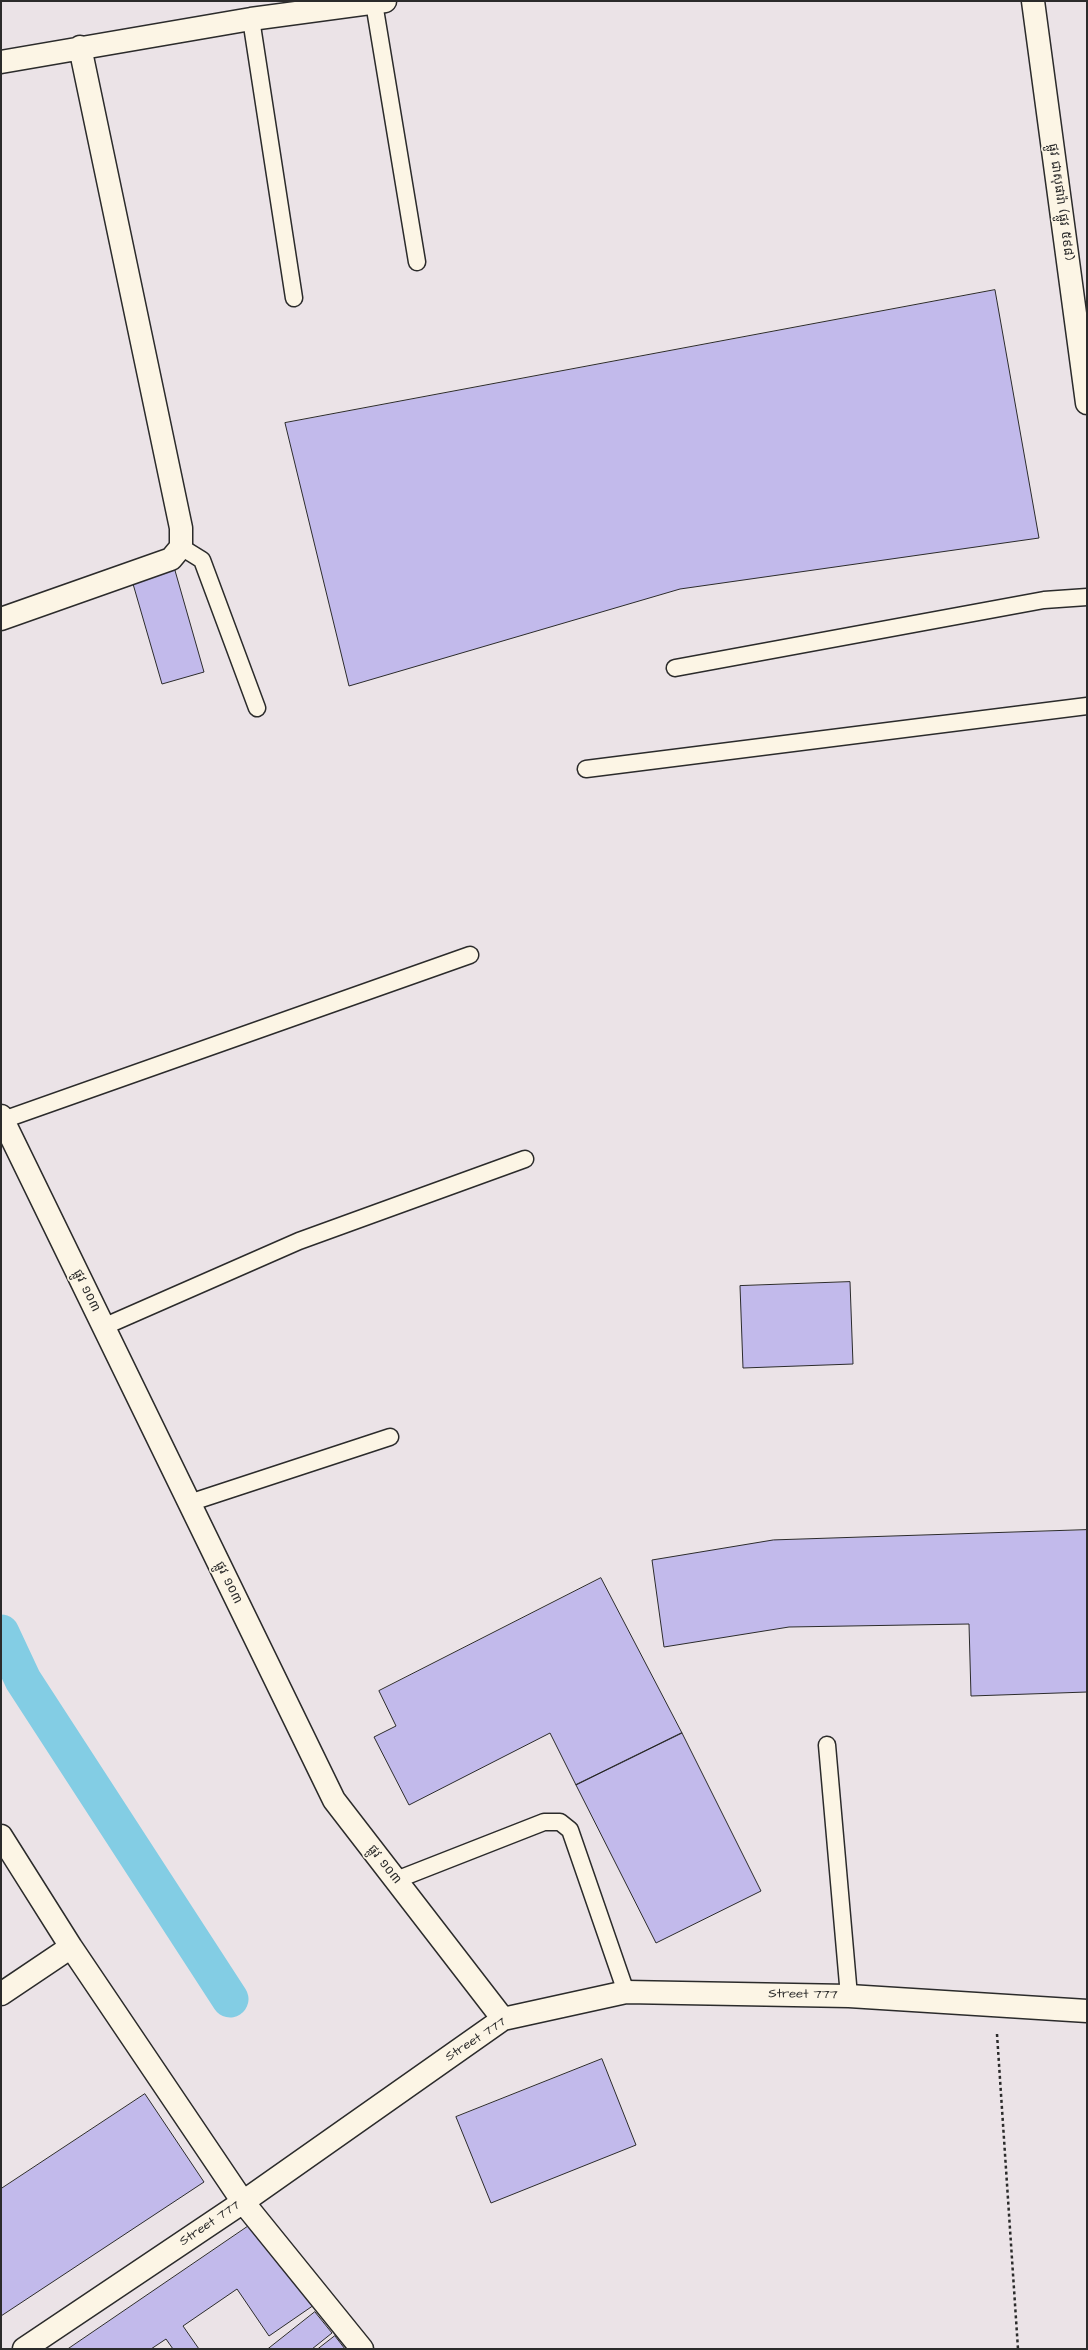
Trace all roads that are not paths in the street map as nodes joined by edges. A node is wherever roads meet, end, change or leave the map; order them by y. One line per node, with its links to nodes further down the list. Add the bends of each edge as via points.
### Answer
1 (1033, 1): 8 (street, ផ្លូវ ជាសុផារ៉ា (ផ្លូវ ៥៩៨))
2 (379, 2): 3 (street); 6 (lane)
3 (251, 19): 4 (street); 7 (lane)
4 (80, 47): 5 (street); 9 (street, via 181,528)
5 (1, 62)
6 (417, 262)
7 (294, 298)
8 (1087, 403)
9 (181, 547): 11 (street, via 171,559); 14 (lane, via 202,560)
10 (1087, 597): 12 (lane, via 1044,600)
11 (1, 619)
12 (675, 668)
13 (1087, 706): 15 (lane)
14 (258, 708)
15 (586, 769)
16 (470, 955): 17 (lane)
17 (2, 1118): 19 (street, ផ្លូវ ១០៣)
18 (525, 1159): 19 (lane, via 299,1241)
19 (103, 1327): 21 (street, ផ្លូវ ១០៣)
20 (390, 1437): 21 (lane)
21 (189, 1503): 24 (street, ផ្លូវ ១០៣, via 334,1800)
22 (827, 1745): 28 (lane)
23 (1, 1836): 25 (street)
24 (396, 1880): 26 (lane, via 544,1822 560,1822 570,1830); 30 (street, ផ្លូវ ១០៣)
25 (71, 1947): 27 (street); 31 (street)
26 (626, 1992): 28 (street, Street 777); 30 (street, Street 777)
27 (1, 1994)
28 (850, 1996): 29 (street, Street 777)
29 (1087, 2011)
30 (503, 2019): 31 (street, Street 777)
31 (243, 2202): 32 (street, Street 777); 33 (street)
32 (24, 2349)
33 (362, 2349)

